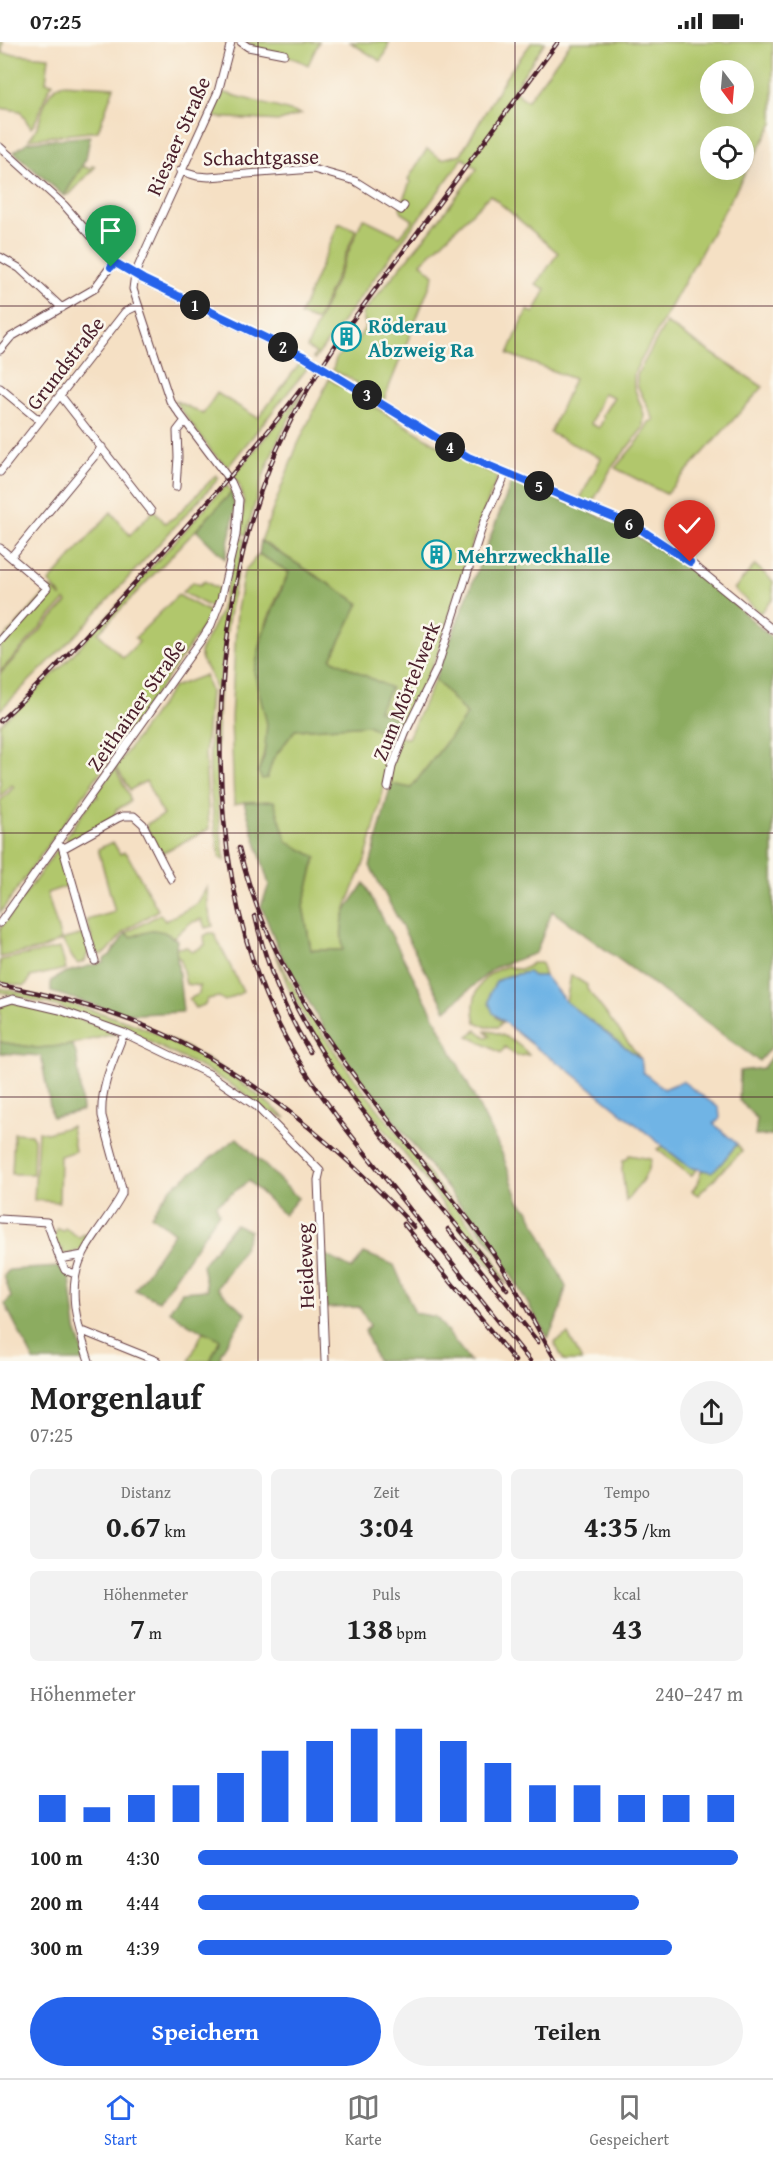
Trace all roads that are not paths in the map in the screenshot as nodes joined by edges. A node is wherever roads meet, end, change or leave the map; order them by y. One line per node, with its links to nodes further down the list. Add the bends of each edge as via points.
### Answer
1 (231, 42): 5 (street, Riesaer Straße, via 218,92)
2 (241, 42): 3 (street)
3 (284, 54)
4 (0, 147): 8 (street, via 64,205)
5 (180, 171): 6 (street, Schachtgasse, via 209,177 313,169 355,181 401,210); 9 (street, Riesaer Straße)
6 (404, 206)
7 (0, 257): 11 (street, via 19,268)
8 (114, 262): 9 (street); 11 (street, via 94,289)
9 (135, 274): 10 (street); 19 (street, via 303,356 468,457)
10 (137, 306): 14 (street, Grundstraße, via 125,312); 16 (street, via 170,401)
11 (62, 308): 12 (street, via 11,337)
12 (0, 350)
13 (0, 388): 15 (street)
14 (60, 395): 15 (street, Grundstraße); 17 (street)
15 (40, 421): 18 (street, Grundstraße)
16 (184, 422): 20 (street, via 177,431); 27 (street, Zeithainer Straße, via 236,490 236,535 220,599 211,625)
17 (102, 447): 21 (street); 23 (street)
18 (0, 472)
19 (506, 473): 24 (street, via 658,539); 26 (street, Zum Mörtelwerk, via 484,520 437,668 407,729)
20 (176, 487)
21 (151, 511)
22 (0, 548): 23 (street)
23 (11, 557): 25 (street, via 47,588)
24 (773, 630)
25 (0, 641)
26 (388, 787)
27 (58, 842): 28 (street); 30 (street, Zeithainer Straße)
28 (64, 848): 29 (street, via 118,818 134,816 143,824); 31 (street)
29 (171, 879)
30 (0, 923)
31 (95, 961)
32 (0, 1002): 33 (street, via 12,999 49,1007)
33 (124, 1033): 35 (street, via 101,1104 122,1194); 41 (street, Heideweg, via 225,1084 256,1106 320,1171)
34 (0, 1219): 36 (street, via 47,1222)
35 (82, 1255): 36 (street); 37 (street)
36 (60, 1260): 37 (street, via 65,1270)
37 (75, 1274): 38 (street, via 74,1298)
38 (80, 1332): 39 (street); 40 (street)
39 (89, 1361)
40 (157, 1361)
41 (325, 1361)

